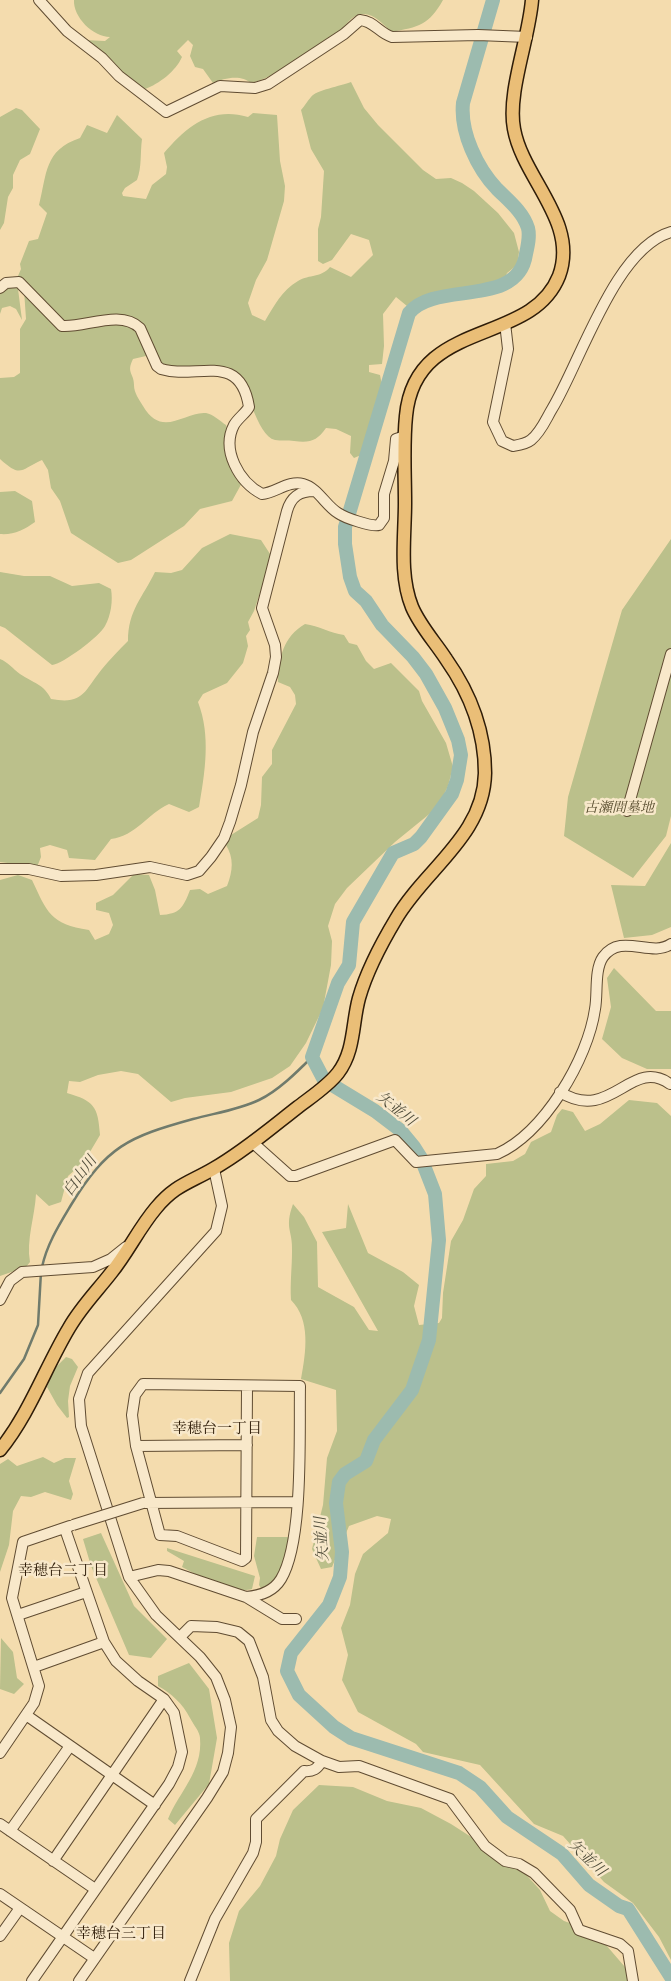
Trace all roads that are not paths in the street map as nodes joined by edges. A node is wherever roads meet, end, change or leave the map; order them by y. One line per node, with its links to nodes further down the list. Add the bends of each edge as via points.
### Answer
1 (39, 0): 3 (street, via 67,31 166,112 220,86 255,88 268,84 360,20 373,23 392,37)
2 (532, 0): 3 (main road)
3 (527, 37): 6 (main road, via 515,90 513,129 559,227 563,254 561,271 547,295)
4 (671, 232): 6 (street, via 649,242 626,268 539,431 530,441 513,446 502,441 494,422 508,349)
5 (0, 288): 8 (street, via 6,283 19,282 62,326 102,321 136,324 161,369 218,370 231,374 240,384 249,407 231,433 231,452 237,470 262,494 294,483 304,484)
6 (505, 323): 7 (main road, via 457,343 428,363 414,383 409,398)
7 (405, 436): 8 (street, via 395,442 384,494 383,522 379,525 370,526 342,514); 15 (main road, via 406,585 418,617 471,700 483,749 481,801 459,842 405,904 370,966 358,1001 347,1056 337,1074)
8 (314, 491): 11 (street, via 298,494 286,511 262,604 262,614 276,652 273,673 253,732 230,822 211,857 199,871 186,875 150,867 96,875 61,876 29,869)
9 (671, 654): 10 (street)
10 (627, 811)
11 (0, 869)
12 (671, 944): 14 (street, via 660,949 622,945 603,957 589,1033 578,1063)
13 (670, 1084): 14 (street, via 661,1077 652,1076 588,1102 568,1098)
14 (560, 1092): 15 (street, via 527,1134 497,1154 416,1162 395,1140 290,1176)
15 (252, 1142): 16 (main road)
16 (214, 1169): 17 (main road, via 173,1189); 27 (street, via 222,1206 216,1231 103,1354 88,1373 79,1399 84,1435)
17 (131, 1241): 18 (street, via 111,1259 93,1267 22,1272 15,1276); 22 (main road, via 112,1272 69,1326 19,1424)
18 (0, 1300)
19 (247, 1386): 20 (street); 21 (street, via 143,1384 132,1404); 24 (street, via 300,1386)
20 (247, 1445): 21 (street); 23 (street)
21 (136, 1446): 25 (street)
22 (0, 1450)
23 (248, 1502): 24 (street); 25 (street); 25 (street, via 246,1558 239,1561 177,1536 160,1535)
24 (297, 1502): 29 (street, via 294,1533 281,1579 273,1589)
25 (147, 1503): 26 (street, bridge)
26 (69, 1527): 28 (street); 30 (street, via 23,1542 12,1598)
27 (129, 1577): 29 (street, via 158,1570 169,1571); 32 (street, via 156,1615)
28 (86, 1592): 30 (street); 33 (street)
29 (246, 1597): 31 (street, via 282,1619)
30 (18, 1615): 34 (street)
31 (296, 1619)
32 (180, 1637): 39 (street, via 191,1626 217,1627 238,1632 249,1641 263,1677 271,1720 278,1732); 50 (street, via 216,1677 225,1700 231,1727 223,1772)
33 (104, 1642): 34 (street); 35 (street, via 116,1661)
34 (34, 1668): 36 (street, via 39,1686)
35 (164, 1699): 40 (street); 41 (street, via 174,1713 182,1752 178,1767)
36 (26, 1715): 37 (street); 38 (street)
37 (70, 1746): 40 (street); 43 (street)
38 (0, 1753)
39 (322, 1761): 53 (street, via 318,1768 304,1771 256,1819 253,1853 215,1919); 54 (street, via 339,1767 359,1766 450,1799 485,1846 505,1861 519,1864 534,1873 570,1910 579,1930 620,1944 628,1951)
40 (113, 1775): 41 (street); 44 (street)
41 (155, 1805): 45 (street)
42 (0, 1824): 43 (street)
43 (10, 1831): 44 (street)
44 (53, 1861): 45 (street)
45 (95, 1889): 49 (street)
46 (0, 1894): 47 (street)
47 (20, 1908): 48 (street); 49 (street)
48 (0, 1936)
49 (62, 1937): 50 (street); 51 (street)
50 (94, 1958): 52 (street)
51 (32, 1981)
52 (79, 1981)
53 (190, 1981)
54 (633, 1981)

